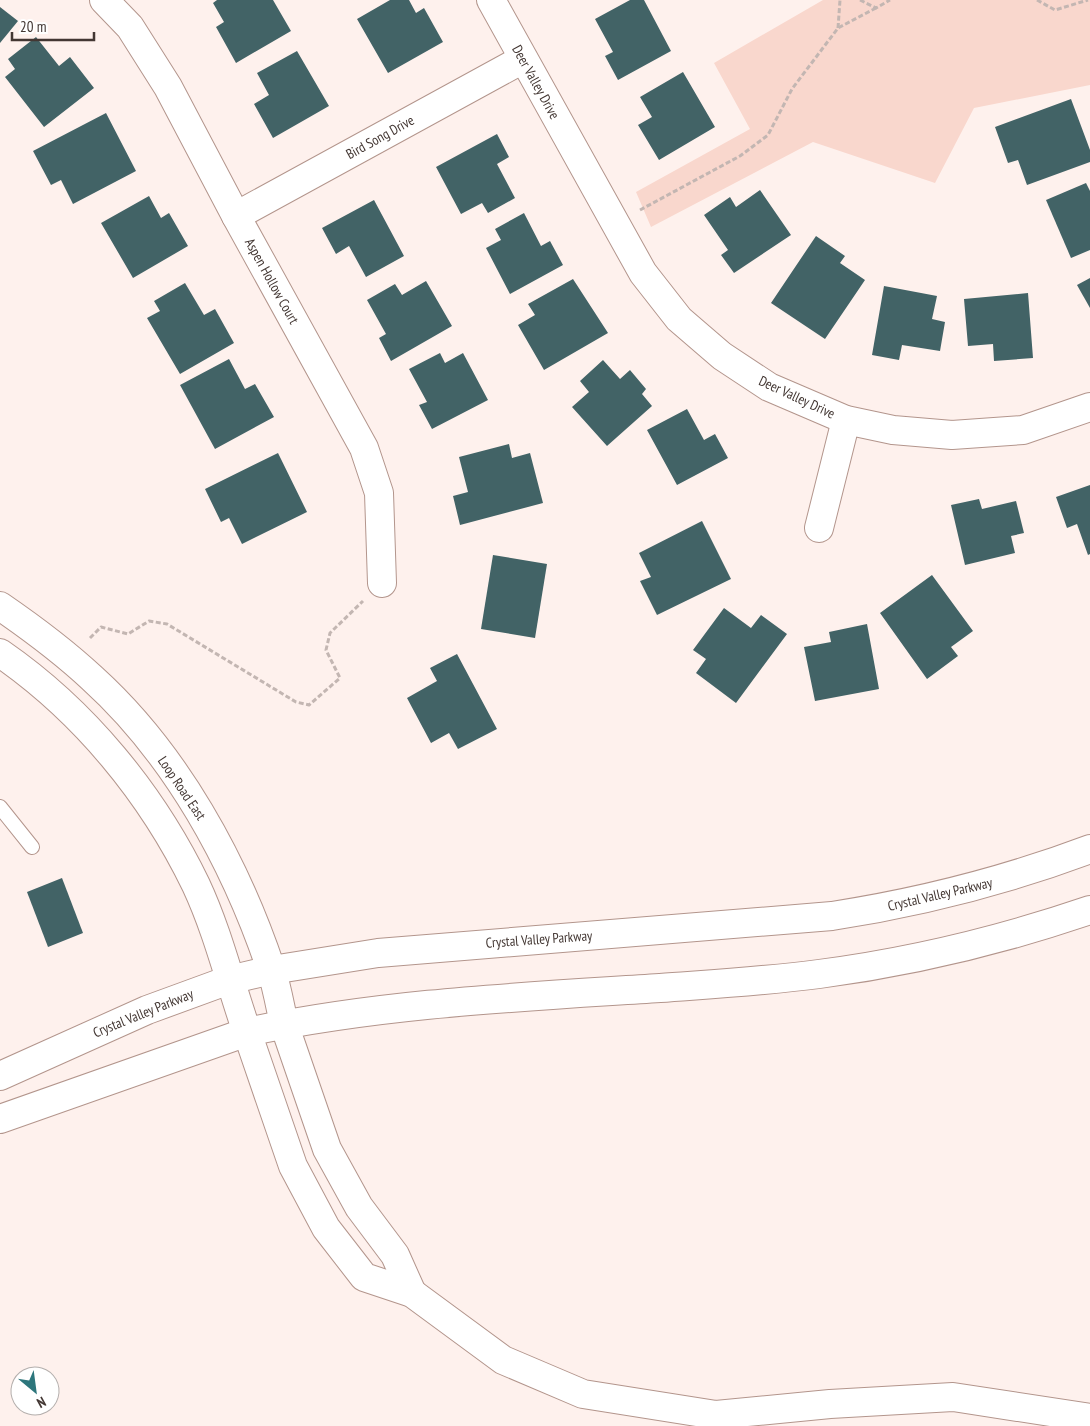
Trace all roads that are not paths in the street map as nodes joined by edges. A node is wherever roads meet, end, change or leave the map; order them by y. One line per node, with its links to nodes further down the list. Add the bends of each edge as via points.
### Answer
1 (104, 0): 4 (street, Aspen Hollow Court, via 130,27 168,87)
2 (491, 0): 3 (street, Deer Valley Drive)
3 (523, 59): 4 (street, Bird Song Drive); 6 (street, Deer Valley Drive, via 643,273 679,319 722,356 769,387)
4 (236, 216): 8 (street, Aspen Hollow Court, via 364,448 379,493)
5 (1090, 407): 6 (street, Deer Valley Drive, via 1024,430 952,435 893,430)
6 (846, 420): 7 (street)
7 (819, 528)
8 (382, 583)
9 (0, 606): 15 (street, Loop Road East, via 94,679 164,760 199,811 224,858)
10 (0, 653): 16 (street, via 49,690 75,715 111,754 144,800 171,839 196,886 216,935)
11 (0, 807): 12 (lane)
12 (32, 846)
13 (1090, 849): 15 (street, Crystal Valley Parkway, via 969,889 906,904 832,916 427,948)
14 (1090, 910): 17 (street, via 971,946 819,974 418,1005)
15 (272, 970): 16 (street, Crystal Valley Parkway); 17 (street, Loop Road East)
16 (229, 980): 18 (street); 19 (street, Crystal Valley Parkway, via 146,1010)
17 (284, 1024): 18 (street); 21 (street, Loop Road East, via 327,1149 359,1207 395,1255)
18 (246, 1032): 20 (street); 21 (street, via 293,1166 326,1228 364,1277)
19 (1, 1074)
20 (0, 1119)
21 (412, 1293): 22 (street, via 503,1360 583,1394 716,1415 953,1397)
22 (1090, 1418)

